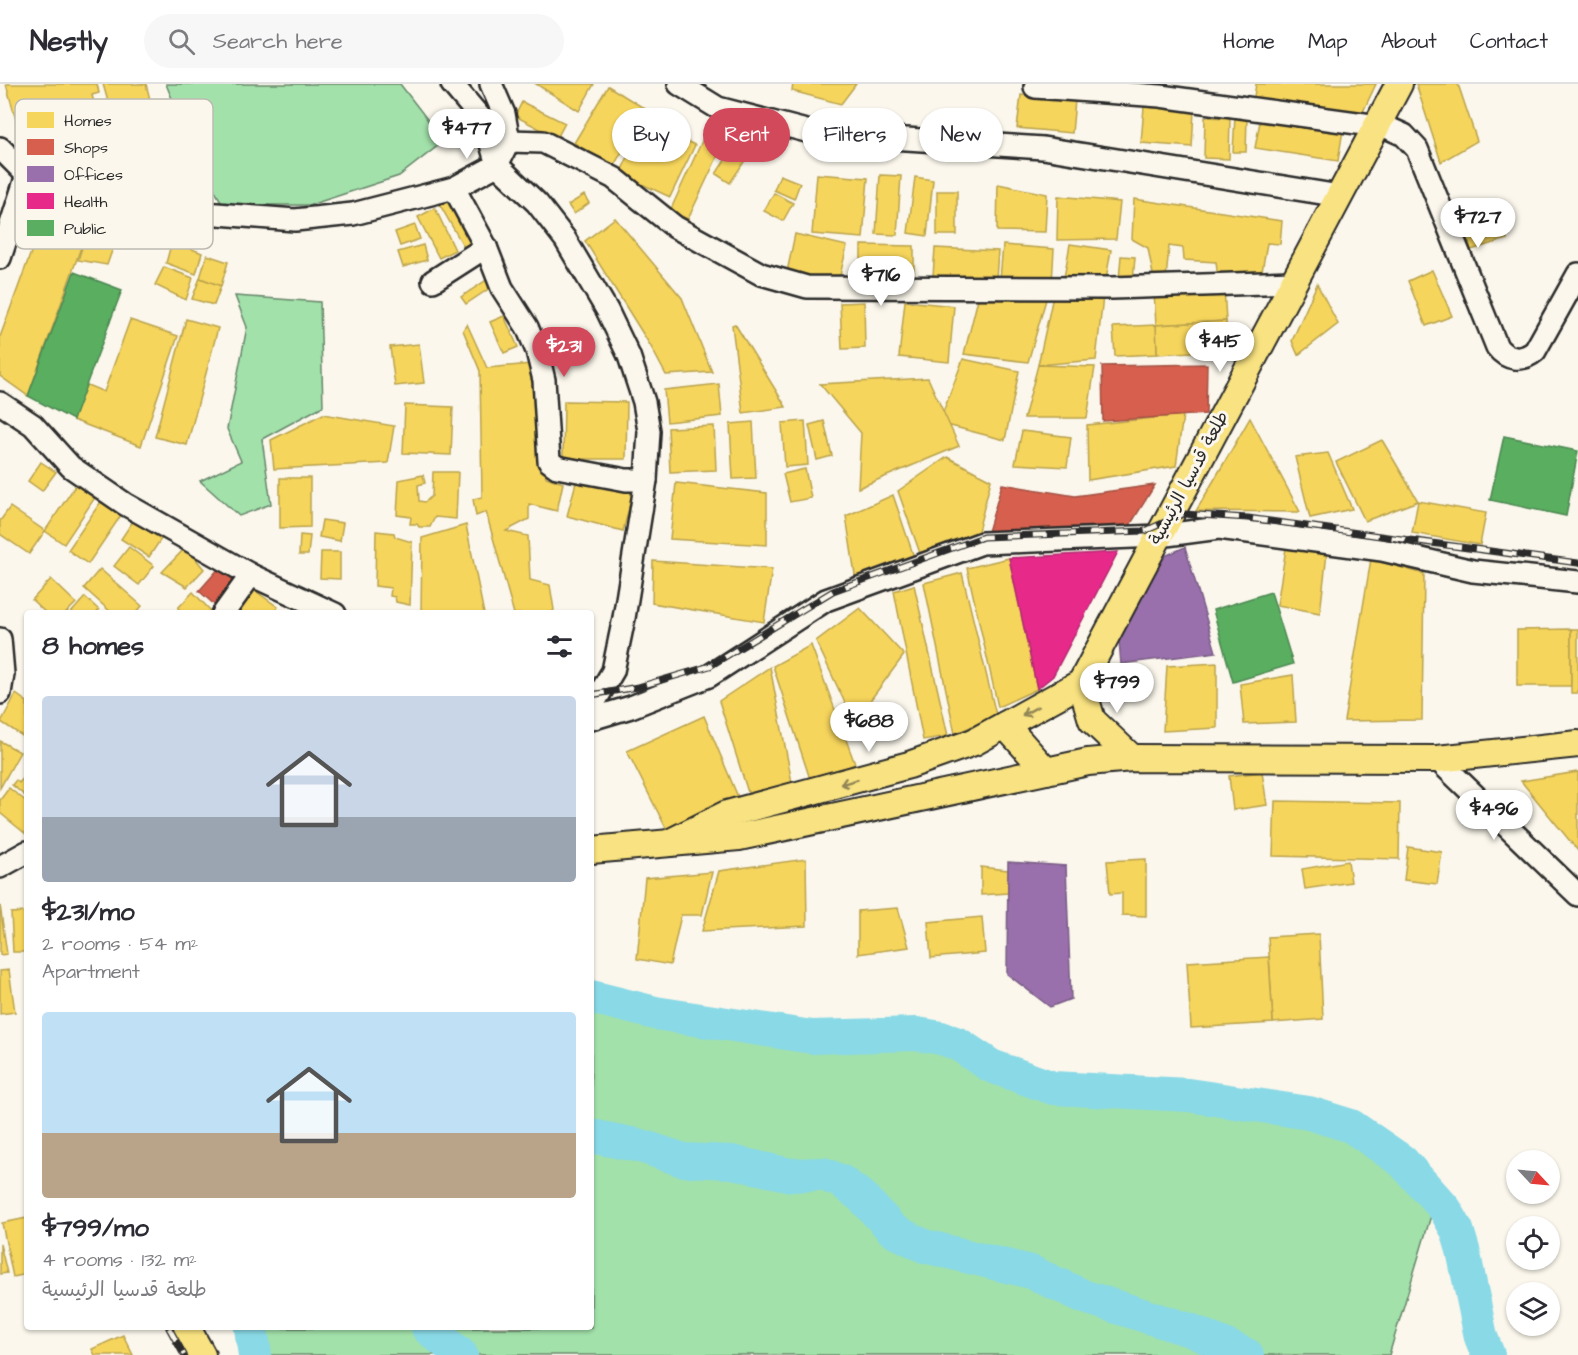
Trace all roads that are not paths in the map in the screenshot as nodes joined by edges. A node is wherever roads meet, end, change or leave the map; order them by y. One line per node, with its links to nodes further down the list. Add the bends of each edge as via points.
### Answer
1 (452, 84): 10 (street, via 485,123)
2 (491, 84): 7 (street, via 504,114)
3 (679, 84): 12 (street, via 718,108 814,133 1043,148)
4 (1400, 84): 6 (main road, طلعة قدسيا الرئيسية)
5 (1035, 87): 6 (street, via 1160,96)
6 (1376, 128): 12 (main road, طلعة قدسيا الرئيسية); 17 (street, via 1404,135 1417,149 1497,347 1506,356 1524,358 1535,351)
7 (509, 141): 10 (street); 19 (street, via 543,142 615,178 675,227 761,274 807,287 1112,288)
8 (0, 148): 9 (street)
9 (15, 163)
10 (497, 165): 11 (street); 21 (street, via 537,203 565,239 629,356 649,431)
11 (454, 188): 14 (street, via 364,212 295,220); 15 (street)
12 (1340, 196): 19 (main road, طلعة قدسيا الرئيسية)
13 (15, 212): 16 (street)
14 (213, 214)
15 (486, 247): 18 (street); 21 (street, via 494,272 537,351 544,380 549,461 557,467)
16 (0, 258)
17 (1578, 274)
18 (433, 281)
19 (1292, 282): 22 (main road, طلعة قدسيا الرئيسية)
20 (0, 405): 23 (street, via 33,425 71,467 125,504)
21 (646, 480): 30 (street, via 613,671)
22 (1158, 536): 24 (street, via 1219,528 1383,550 1473,571); 28 (main road, طلعة قدسيا الرئيسية); 31 (street, via 982,543 826,600 709,676)
23 (250, 575): 25 (street); 26 (street)
24 (1578, 582)
25 (226, 610)
26 (325, 610)
27 (0, 639): 29 (street)
28 (1081, 683): 32 (main road, one-way to 32); 34 (main road, via 1092,720)
29 (0, 693)
30 (594, 703)
31 (594, 718)
32 (1005, 725): 36 (main road); 37 (main road, one-way to 37, via 974,742 909,765 727,814)
33 (1578, 744): 35 (main road)
34 (1132, 758): 35 (main road); 36 (main road)
35 (1437, 759): 41 (street)
36 (1046, 771): 37 (main road, via 739,837)
37 (669, 843): 38 (main road)
38 (594, 849)
39 (24, 854): 40 (street)
40 (0, 867)
41 (1578, 895)
42 (188, 1330): 43 (main road)
43 (202, 1355)

